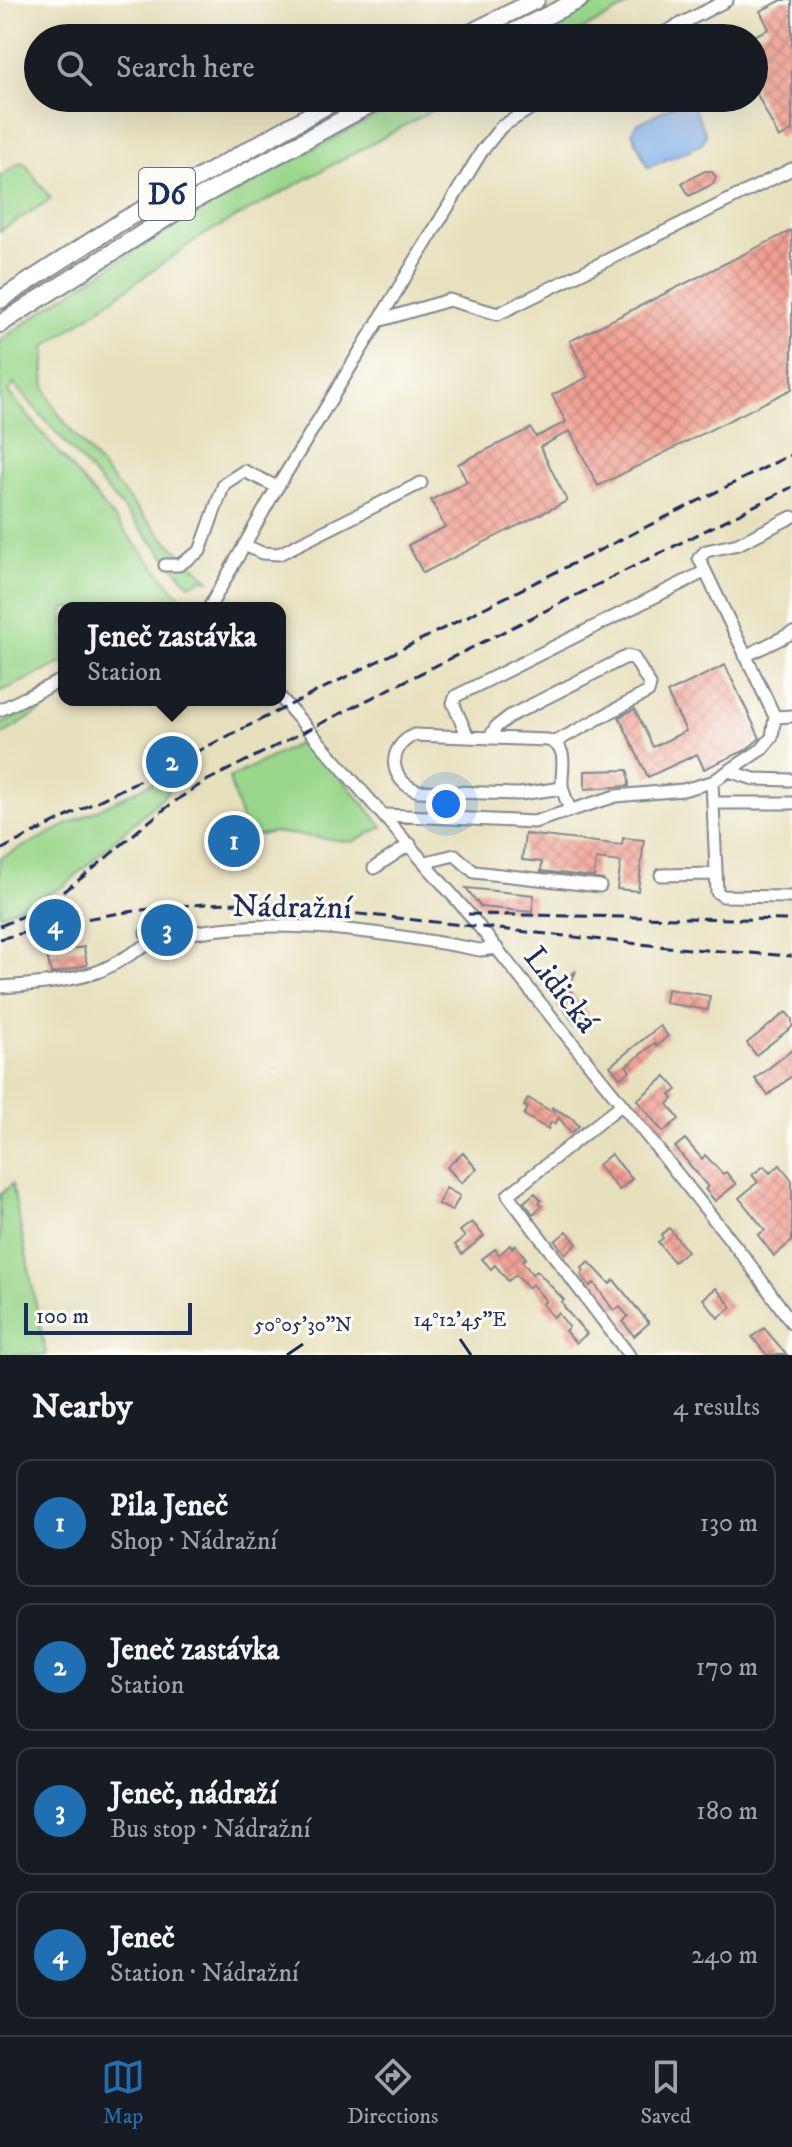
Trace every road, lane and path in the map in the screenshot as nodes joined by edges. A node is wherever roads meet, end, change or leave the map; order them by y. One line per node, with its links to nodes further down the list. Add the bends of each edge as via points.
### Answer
1 (536, 0): 4 (highway)
2 (579, 0): 5 (highway)
3 (727, 0): 6 (street)
4 (488, 24)
5 (530, 24)
6 (681, 24)
7 (315, 112): 11 (highway, D6, via 136,213)
8 (356, 112): 13 (highway, D6, via 193,201)
9 (525, 112): 12 (street, via 501,127 482,151)
10 (792, 169): 12 (street, via 498,314 449,300)
11 (0, 300)
12 (378, 321): 15 (street)
13 (0, 324)
14 (421, 483): 17 (street, via 279,554)
15 (277, 487): 17 (street); 18 (street, via 244,471 233,476 224,484 200,551 179,565)
16 (792, 517): 19 (street, via 738,544 706,551 699,558)
17 (244, 545): 20 (street)
18 (165, 565)
19 (704, 572): 22 (street); 28 (street, via 456,696 454,709)
20 (212, 602)
21 (792, 633): 22 (street)
22 (745, 656): 27 (street)
23 (58, 682): 25 (street)
24 (286, 704): 38 (street, Lidická)
25 (0, 710)
26 (792, 716): 27 (street)
27 (775, 717): 31 (street, via 772,737 762,749)
28 (468, 737): 29 (street); 34 (street, via 405,739 396,749 396,773 418,791 520,794)
29 (489, 738): 30 (street); 30 (street, via 510,716 628,656 634,658 650,685 648,692)
30 (555, 742): 34 (street, via 563,753)
31 (729, 771): 32 (street, via 754,779); 33 (street)
32 (792, 780)
33 (712, 782): 35 (street); 37 (street, via 616,796)
34 (562, 788): 37 (street)
35 (713, 803): 36 (street); 42 (street)
36 (792, 803)
37 (570, 810): 38 (street, via 534,822)
38 (385, 815): 39 (street, Lidická)
39 (410, 844): 40 (street, Lidická); 41 (street)
40 (426, 862): 44 (street, via 455,855 481,873); 46 (street, Lidická)
41 (374, 868)
42 (715, 874): 43 (street); 45 (street, via 717,892 723,896)
43 (661, 875)
44 (600, 886)
45 (792, 897)
46 (497, 948): 47 (street, Nádražní, via 353,931 231,929 150,937 96,972); 48 (street, Lidická)
47 (0, 987)
48 (621, 1105): 49 (street, Lidická); 50 (street, via 508,1195)
49 (792, 1322)
50 (629, 1355)

